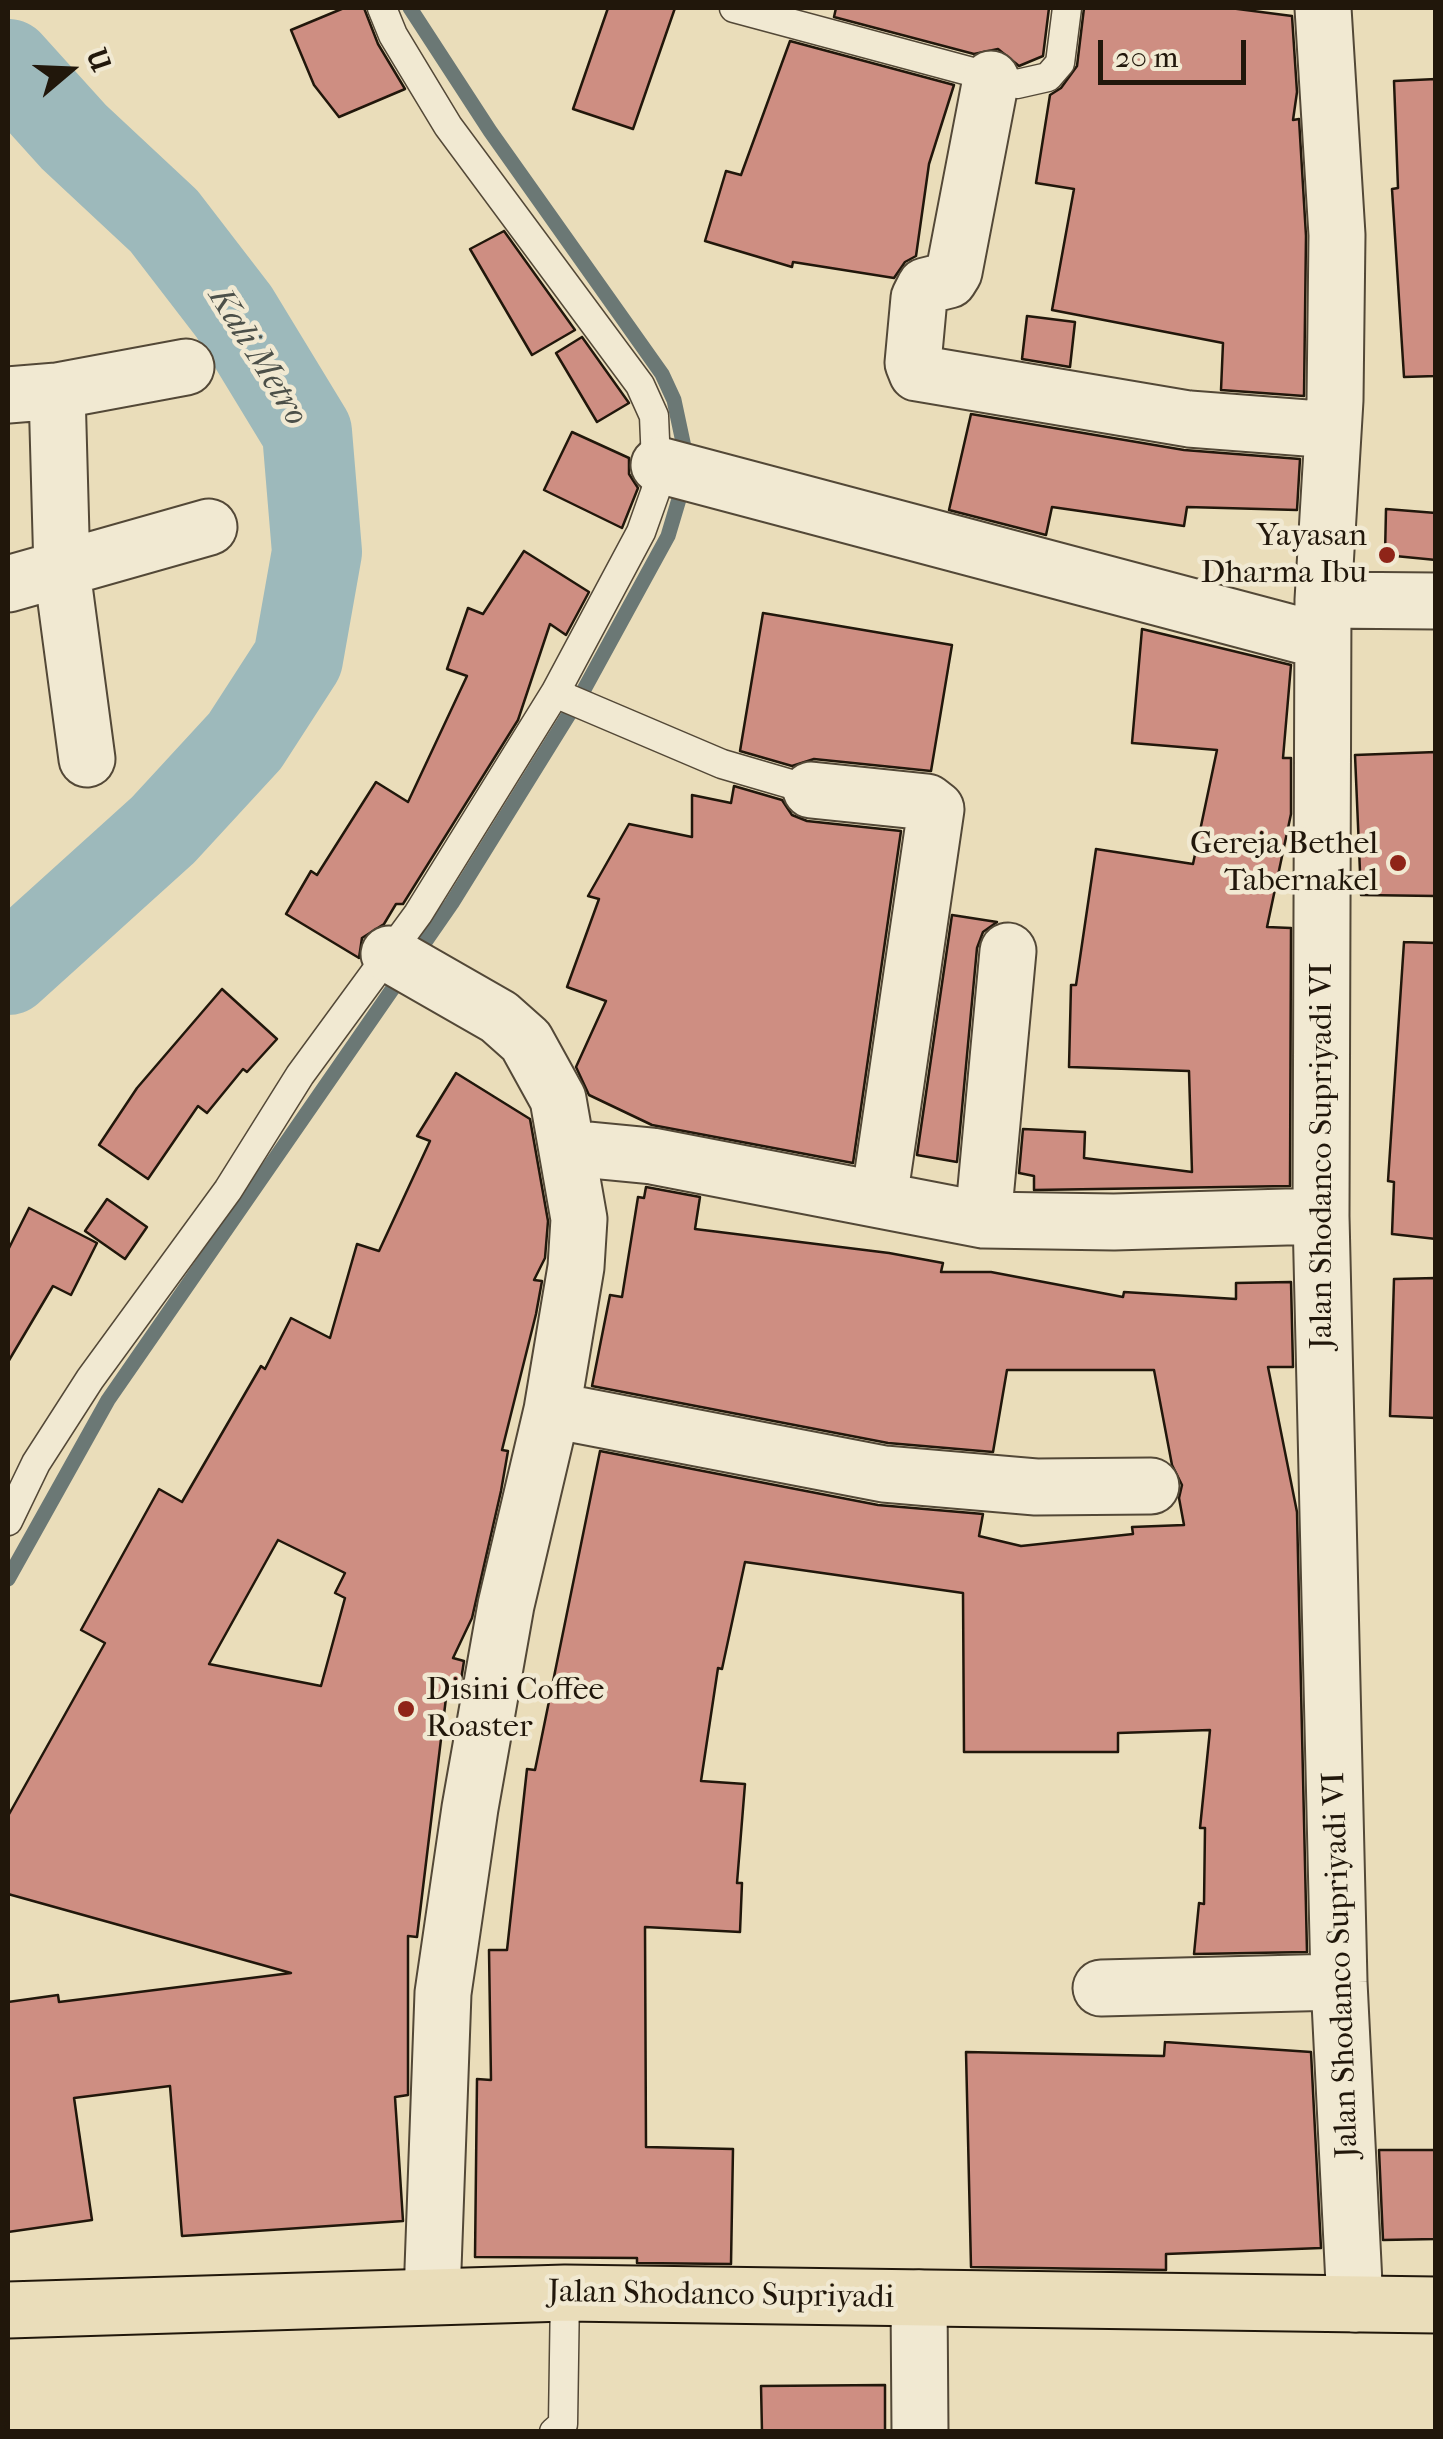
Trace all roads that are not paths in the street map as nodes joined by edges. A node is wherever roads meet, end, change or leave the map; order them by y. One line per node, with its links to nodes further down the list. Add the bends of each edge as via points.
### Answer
1 (382, 8): 9 (lane, via 448,126 640,385)
2 (734, 8): 5 (lane)
3 (1067, 8): 5 (lane, via 1060,62 1048,77 1017,84)
4 (1323, 8): 8 (street, Jalan Shodanco Supriyadi VI, via 1338,234)
5 (992, 79): 8 (street, via 954,272 949,280 925,286 919,298 916,372 1138,412)
6 (186, 367): 7 (street)
7 (32, 393): 11 (street)
8 (1333, 430): 14 (street, Jalan Shodanco Supriyadi VI)
9 (682, 472): 14 (street); 15 (lane, via 657,487)
10 (208, 526): 11 (street)
11 (62, 571): 12 (street); 16 (street)
12 (8, 584)
13 (1436, 601): 14 (street)
14 (1323, 620): 22 (street, Jalan Shodanco Supriyadi VI)
15 (559, 695): 17 (lane, via 722,764); 19 (lane)
16 (87, 759)
17 (811, 790): 21 (street, via 927,802 936,810)
18 (1008, 951): 23 (street)
19 (408, 965): 20 (street, via 500,1017 526,1041 558,1099); 26 (lane, via 300,1075 228,1190 90,1379)
20 (569, 1148): 21 (street, via 652,1156); 24 (street, via 580,1219)
21 (879, 1199): 23 (street)
22 (1320, 1216): 23 (street); 27 (street, Jalan Shodanco Supriyadi VI)
23 (983, 1220)
24 (552, 1410): 25 (street, via 884,1474 1036,1487); 30 (street, via 506,1605 444,1993)
25 (1151, 1486)
26 (8, 1521)
27 (1339, 1982): 28 (street); 32 (street, Jalan Shodanco Supriyadi VI)
28 (1101, 1988)
29 (565, 2293): 30 (main road, Jalan Shodanco Supriyadi); 31 (main road, Jalan Shodanco Supriyadi); 35 (lane, via 563,2424)
30 (432, 2296): 34 (main road, Jalan Shodanco Supriyadi)
31 (919, 2298): 32 (main road, Jalan Shodanco Supriyadi); 36 (street)
32 (1355, 2304): 33 (main road, Jalan Shodanco Supriyadi)
33 (1436, 2305)
34 (8, 2310)
35 (554, 2432)
36 (920, 2432)

